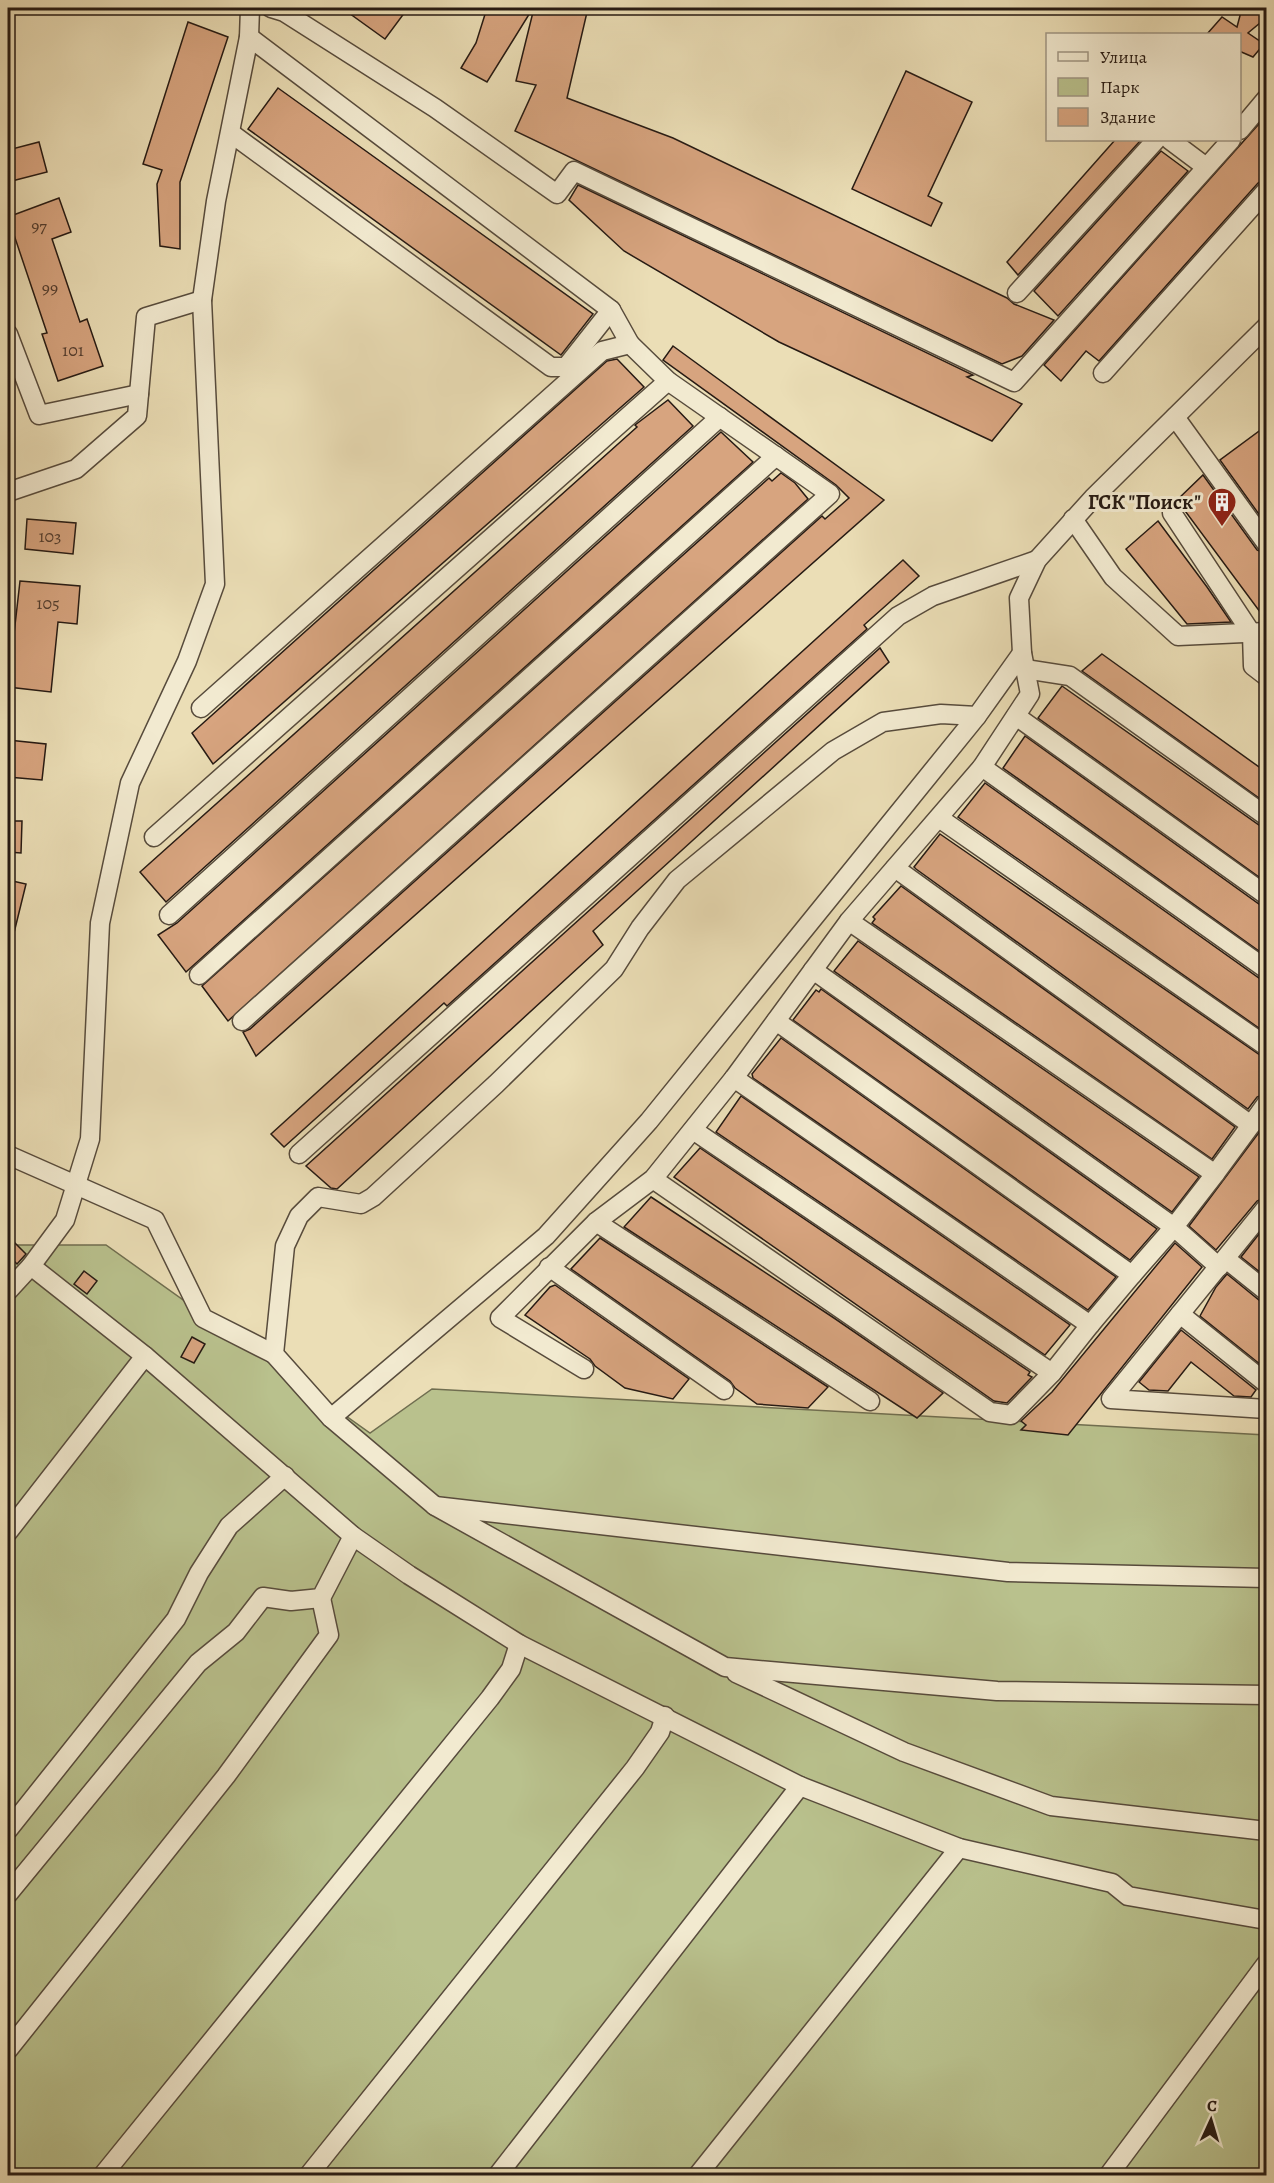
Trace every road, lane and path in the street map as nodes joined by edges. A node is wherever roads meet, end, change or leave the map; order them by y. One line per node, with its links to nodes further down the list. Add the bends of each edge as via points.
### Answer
1 (250, 8): 3 (street)
2 (271, 8): 10 (street, via 284,12 435,108 557,194 574,171 1014,382)
3 (249, 37): 6 (street); 14 (street)
4 (1266, 99): 5 (street)
5 (1241, 128)
6 (231, 134): 13 (street, via 216,201); 14 (street, via 551,367 566,368)
7 (1155, 141): 12 (street)
8 (1171, 141): 10 (street)
9 (1230, 141): 10 (street)
10 (1206, 167)
11 (1266, 191): 18 (street)
12 (1017, 293)
13 (202, 300): 20 (street, via 146,317); 57 (street, via 215,584 187,662 130,783 100,923 90,1139)
14 (611, 310): 17 (street)
15 (1266, 327): 22 (street)
16 (8, 334): 20 (street, via 39,415)
17 (630, 344): 19 (street); 32 (street, via 602,351)
18 (1103, 373)
19 (668, 381): 21 (street); 38 (street)
20 (139, 394): 24 (street, via 136,416 76,469)
21 (720, 417): 23 (street); 41 (street)
22 (1175, 417): 26 (street); 27 (street)
23 (776, 456): 45 (street); 46 (street, via 830,494)
24 (8, 492)
25 (1172, 513): 29 (street)
26 (1073, 519): 28 (street); 29 (street, via 1113,577 1178,636)
27 (1266, 543)
28 (1037, 560): 30 (street, via 1019,598); 53 (street, via 933,596 898,616)
29 (1259, 633): 31 (street, via 1254,666)
30 (1023, 661): 33 (street); 34 (street, via 1030,694); 36 (street, via 1070,676)
31 (1266, 676)
32 (201, 708)
33 (977, 716): 69 (street, via 941,714 884,722 833,752 677,880 614,969 373,1197 361,1204 318,1197 299,1216 285,1246); 77 (street, via 649,1121 546,1236)
34 (1016, 716): 35 (street); 40 (street)
35 (982, 767): 37 (street); 43 (street)
36 (1266, 816)
37 (939, 818): 39 (street); 48 (street)
38 (154, 837)
39 (895, 868): 42 (street); 51 (street)
40 (1266, 895)
41 (169, 915)
42 (849, 921): 44 (street); 55 (street)
43 (1266, 969)
44 (813, 970): 47 (street); 60 (street)
45 (199, 975)
46 (242, 1021)
47 (776, 1021): 49 (street); 64 (street)
48 (1266, 1046)
49 (734, 1078): 52 (street); 68 (street)
50 (1266, 1104): 51 (street)
51 (1251, 1125): 55 (street)
52 (693, 1130): 56 (street); 72 (street)
53 (299, 1154)
54 (8, 1155): 57 (street)
55 (1215, 1174): 60 (street)
56 (652, 1179): 59 (street); 72 (street, via 990,1412 1011,1415)
57 (76, 1185): 62 (street, via 65,1220); 69 (street, via 155,1220 202,1318)
58 (1266, 1210): 61 (street)
59 (596, 1222): 63 (street); 75 (street)
60 (1174, 1227): 61 (street); 64 (street)
61 (1222, 1263): 66 (street); 67 (street)
62 (31, 1266): 65 (street); 70 (street)
63 (549, 1267): 71 (street, via 500,1318); 74 (street)
64 (1132, 1275): 68 (street)
65 (8, 1291)
66 (1266, 1291)
67 (1180, 1314): 73 (street); 76 (street, via 1111,1399)
68 (1090, 1325): 72 (street)
69 (274, 1354): 77 (street)
70 (145, 1356): 78 (street); 80 (street)
71 (584, 1369)
72 (1052, 1373)
73 (1266, 1383)
74 (724, 1390)
75 (870, 1401)
76 (1266, 1409)
77 (331, 1418): 79 (street)
78 (285, 1476): 81 (street); 90 (street, via 229,1526 176,1619)
79 (435, 1506): 82 (street, via 1008,1572); 85 (street)
80 (8, 1532)
81 (353, 1536): 83 (street); 84 (street)
82 (1266, 1578)
83 (321, 1598): 92 (street, via 291,1601 263,1597 236,1632 198,1663); 95 (street, via 329,1635 226,1776)
84 (519, 1644): 87 (street); 96 (street, via 511,1668 490,1698)
85 (725, 1667): 86 (street, via 997,1691); 89 (street, via 904,1752 1051,1806)
86 (1266, 1695)
87 (665, 1716): 88 (street); 97 (street, via 660,1732 635,1768)
88 (800, 1786): 91 (street); 98 (street)
89 (1263, 1829)
90 (8, 1830)
91 (959, 1848): 93 (street, via 1112,1883 1128,1896); 99 (street)
92 (8, 1894)
93 (1266, 1920)
94 (1266, 1964): 100 (street)
95 (8, 2050)
96 (102, 2175)
97 (308, 2175)
98 (497, 2175)
99 (697, 2175)
100 (1108, 2175)

